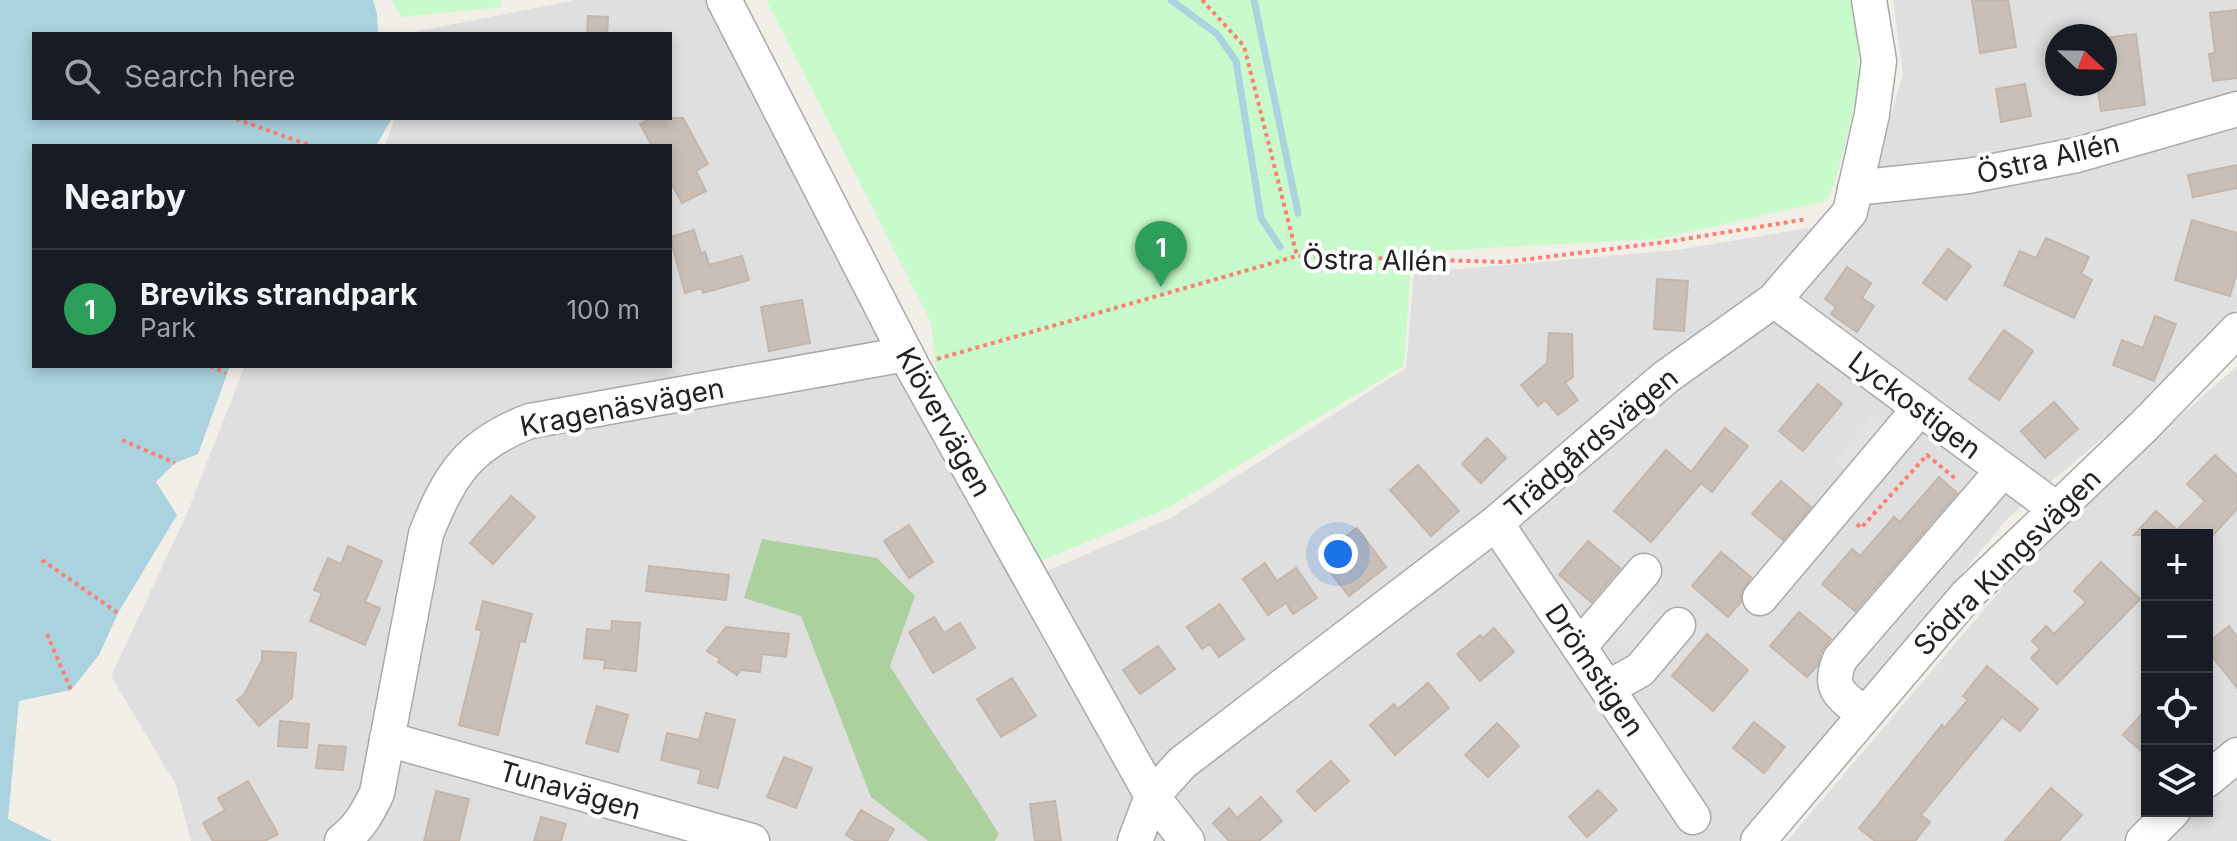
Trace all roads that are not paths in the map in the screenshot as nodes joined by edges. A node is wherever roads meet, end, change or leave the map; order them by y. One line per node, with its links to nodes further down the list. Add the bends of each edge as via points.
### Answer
1 (724, 0): 7 (street, Klövervägen)
2 (1869, 0): 4 (street, Trädgårdsvägen, via 1879,61)
3 (2237, 109): 4 (street, Östra Allén, via 2077,155)
4 (1853, 200): 5 (street, Trädgårdsvägen)
5 (1774, 300): 8 (street, Lyckostigen); 11 (street, Trädgårdsvägen, via 1666,377)
6 (2237, 330): 10 (street, Södra Kungsvägen)
7 (909, 360): 18 (street, Kragenäsvägen, via 530,421 490,439 455,476 426,534); 21 (street, Klövervägen)
8 (1920, 408): 9 (street, Lyckostigen); 13 (street)
9 (2003, 470): 10 (street, Lyckostigen); 17 (street, via 1840,659 1833,676 1836,690)
10 (2056, 509): 17 (street, Södra Kungsvägen, via 1966,596)
11 (1496, 523): 15 (street, Drömstigen); 21 (street, Trädgårdsvägen, via 1182,763)
12 (1644, 571): 15 (street)
13 (1760, 598)
14 (1678, 625): 16 (street, via 1640,670)
15 (1579, 647): 16 (street, Drömstigen)
16 (1607, 688): 22 (street, Drömstigen)
17 (1864, 714): 28 (street, Södra Kungsvägen)
18 (387, 739): 24 (street, Kragenäsvägen, via 377,793 368,813); 25 (street, Tunavägen)
19 (2237, 755): 20 (street)
20 (2213, 775)
21 (1152, 796): 26 (street); 27 (street, Klövervägen)
22 (1693, 817)
23 (2167, 817): 29 (street)
24 (342, 841)
25 (752, 841)
26 (1135, 841)
27 (1187, 841)
28 (1758, 841)
29 (2143, 841)

